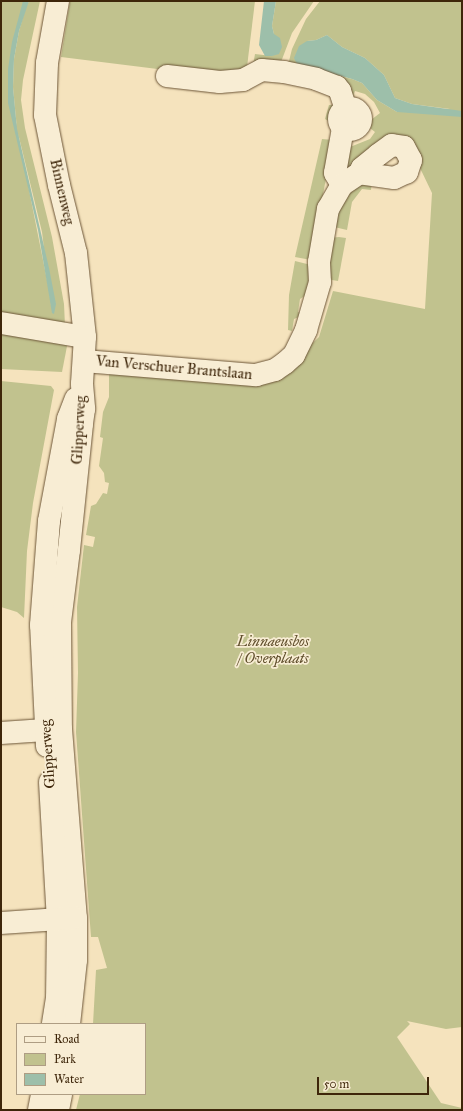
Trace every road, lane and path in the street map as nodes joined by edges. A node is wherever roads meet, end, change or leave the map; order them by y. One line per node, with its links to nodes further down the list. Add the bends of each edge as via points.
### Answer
1 (58, 1): 6 (street, Binnenweg, via 47,63 45,115 76,252)
2 (167, 76): 4 (street, via 220,82 243,80 262,70 316,79 337,87 340,91 344,119 335,173)
3 (360, 173): 4 (street, Van Verschuer Brantslaan)
4 (342, 185): 7 (street, Van Verschuer Brantslaan, via 328,209 319,262 320,282 306,330 294,355 275,370 256,376)
5 (1, 322): 6 (street)
6 (85, 337): 7 (street, Binnenweg)
7 (84, 361): 8 (street, Binnenweg)
8 (82, 384): 9 (street, Glipperweg, via 84,409 60,622)
9 (53, 730): 10 (street); 11 (street, Glipperweg)
10 (1, 733)
11 (67, 919): 12 (street); 13 (street, Glipperweg)
12 (1, 923)
13 (67, 961): 14 (street, Glipperweg); 15 (street, Glipperweg)
14 (53, 1023)
15 (69, 1023)
16 (42, 1095): 18 (street)
17 (61, 1095): 19 (street)
18 (39, 1110)
19 (58, 1110)

